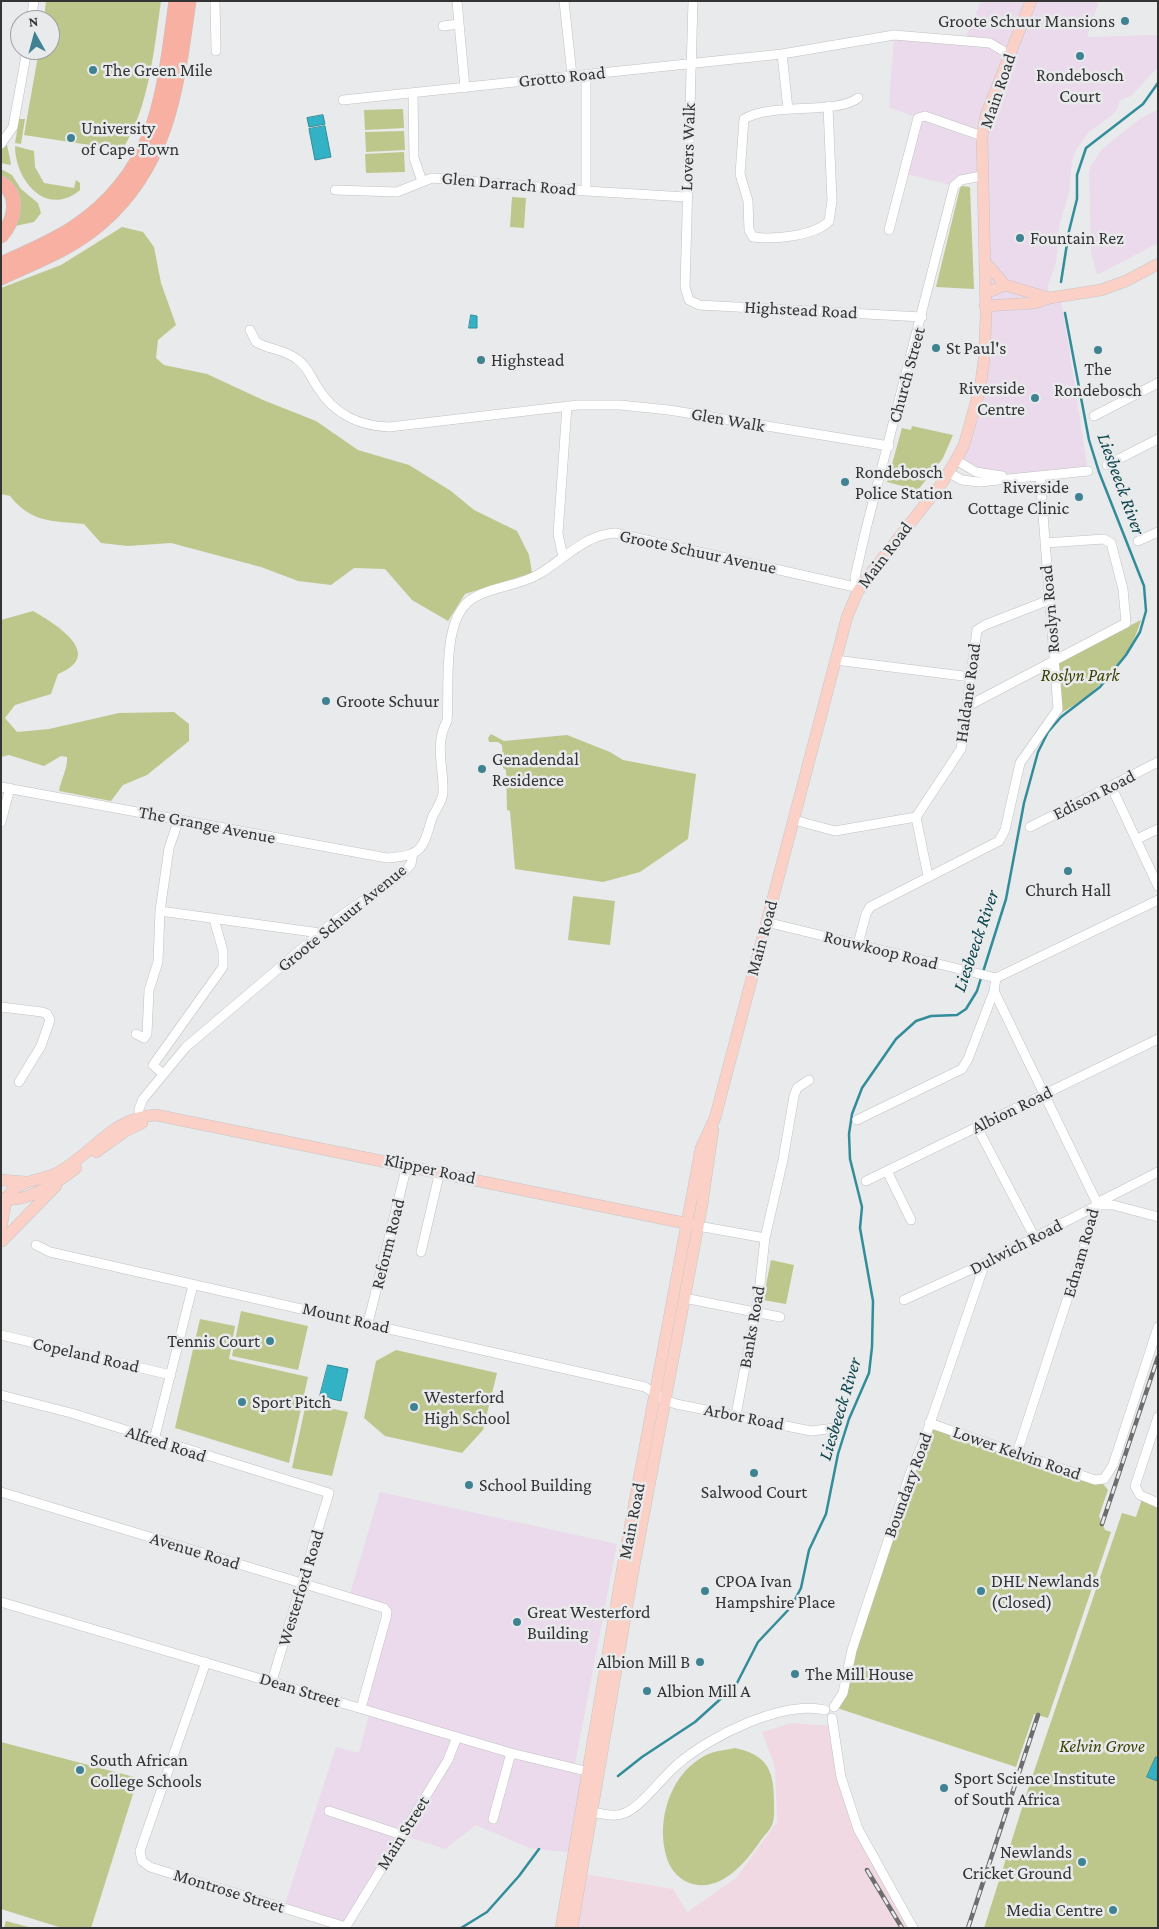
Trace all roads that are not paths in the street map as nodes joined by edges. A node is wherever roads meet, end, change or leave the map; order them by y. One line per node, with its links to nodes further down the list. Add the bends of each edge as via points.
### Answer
1 (176, 1): 34 (highway, via 159,110 142,154 130,173 101,206 74,227)
2 (189, 1): 36 (highway, via 166,128 141,178 117,208 87,234)
3 (215, 1): 10 (street)
4 (457, 1): 8 (street)
5 (564, 1): 16 (street)
6 (693, 1): 14 (street, Lovers Walk)
7 (1031, 1): 12 (main road, Main Road)
8 (459, 24): 9 (street); 17 (street)
9 (443, 26)
10 (216, 51)
11 (782, 54): 12 (street, Grotto Road, via 904,35 990,44); 14 (street, Grotto Road); 22 (street)
12 (1010, 55): 23 (main road, Main Road, via 986,115)
13 (25, 60): 24 (street, via 15,121)
14 (692, 63): 15 (street, Grotto Road); 30 (street, Lovers Walk)
15 (586, 74): 16 (street, Grotto Road); 29 (street)
16 (572, 75): 17 (street, Grotto Road)
17 (465, 88): 18 (street, Grotto Road)
18 (413, 93): 20 (street, Grotto Road); 26 (street, via 415,164)
19 (858, 98): 21 (street, via 850,104)
20 (343, 100)
21 (828, 106): 22 (street); 22 (street, via 832,201 829,221 820,228 799,234 753,237 741,179 743,122 750,116)
22 (788, 109)
23 (982, 136): 25 (main road, Main Road); 31 (street, via 925,116 918,118)
24 (1, 144)
25 (982, 176): 33 (main road, Main Road); 42 (street, Church Street, via 961,180 954,186)
26 (422, 180): 28 (street, Glen Darrach Road, via 412,188 397,192); 29 (street, Glen Darrach Road, via 432,178)
27 (1, 183): 32 (highway, via 12,193 14,208 9,225)
28 (335, 190)
29 (586, 191): 30 (street, Glen Darrach Road)
30 (686, 196): 38 (street, Lovers Walk)
31 (889, 230)
32 (1, 236)
33 (985, 262): 37 (main road); 39 (main road, Main Road)
34 (1, 264)
35 (1158, 264): 40 (main road, via 1101,290)
36 (1, 278)
37 (1005, 285): 39 (main road); 40 (main road)
38 (685, 292): 42 (street, Highstead Road, via 689,300 699,305)
39 (986, 293): 41 (main road, Main Road)
40 (1049, 298): 41 (main road)
41 (986, 306): 49 (main road, Main Road, via 983,374 964,445)
42 (922, 317): 48 (street, Church Street)
43 (250, 330): 45 (street, Glen Walk, via 256,342 281,350 300,361 324,396 344,415 364,424 389,427)
44 (1158, 383): 46 (street)
45 (567, 406): 48 (street, Glen Walk, via 600,404 669,410); 58 (street, via 558,534)
46 (1094, 416)
47 (1158, 439): 50 (street)
48 (889, 446): 59 (street, Church Street, via 856,571)
49 (956, 460): 52 (main road, Main Road); 54 (street, via 982,474)
50 (1107, 465)
51 (1088, 471): 53 (street)
52 (949, 473): 54 (street, via 974,482); 59 (main road, Main Road)
53 (1040, 476): 54 (street); 57 (street, Roslyn Road)
54 (1026, 478)
55 (1158, 532): 56 (street)
56 (1138, 541)
57 (1045, 544): 60 (street, Roslyn Road); 62 (street, via 1104,539 1111,543 1123,589 1127,622)
58 (563, 557): 59 (street, Groote Schuur Avenue, via 601,535 623,533); 75 (street, Groote Schuur Avenue, via 531,579 473,598 461,610 452,638 447,721 439,745 443,793 427,839)
59 (856, 590): 61 (main road, Main Road)
60 (1049, 600): 62 (street, Roslyn Road); 63 (street, Haldane Road, via 980,627 976,634)
61 (836, 660): 63 (street); 70 (main road, Main Road)
62 (1055, 661): 64 (street); 76 (street, Roslyn Road, via 1058,709 1020,763 1002,836 994,845)
63 (971, 678): 64 (street, Haldane Road)
64 (968, 706): 68 (street, Haldane Road, via 961,749)
65 (1158, 762): 66 (street, Edison Road)
66 (1111, 786): 72 (street, Edison Road); 74 (street)
67 (6, 788): 69 (street, The Grange Avenue); 71 (street)
68 (916, 817): 70 (street, via 841,830 828,830); 76 (street)
69 (178, 819): 75 (street, The Grange Avenue, via 387,858); 79 (street, via 169,848)
70 (794, 820): 81 (main road, Main Road)
71 (1, 822)
72 (1030, 827)
73 (1158, 829): 74 (street)
74 (1137, 839): 77 (street)
75 (413, 853): 82 (street, Groote Schuur Avenue, via 411,864 404,872)
76 (928, 876): 83 (street, Roslyn Road, via 870,907)
77 (1158, 886)
78 (1158, 900): 84 (street)
79 (160, 911): 80 (street); 87 (street, via 158,962 149,990 147,1034 144,1038)
80 (214, 919): 82 (street); 89 (street, via 224,951 223,967 153,1065)
81 (766, 922): 83 (street, Rouwkoop Road); 108 (main road, Main Road, via 715,1118)
82 (320, 933): 89 (street, Groote Schuur Avenue, via 186,1047)
83 (858, 944): 84 (street, Rouwkoop Road)
84 (992, 978): 85 (street)
85 (994, 991): 92 (street, Ednam Road); 94 (street, via 962,1069)
86 (1, 1007): 91 (street, via 42,1012 50,1020 41,1046)
87 (136, 1034)
88 (1158, 1039): 92 (street, Albion Road)
89 (162, 1074): 93 (street, Groote Schuur Avenue, via 143,1099)
90 (809, 1080): 110 (street, Banks Road, via 800,1085 794,1096)
91 (18, 1082)
92 (1043, 1095): 95 (street, Albion Road); 105 (street, Ednam Road)
93 (138, 1120): 96 (main road, Klipper Road, via 173,1116); 100 (main road, Klipper Road); 103 (main road, Klipper Road, via 109,1131 62,1170)
94 (857, 1120)
95 (977, 1127): 98 (street, Albion Road); 111 (street)
96 (408, 1165): 97 (main road, Klipper Road); 121 (street, Reform Road)
97 (440, 1171): 108 (main road, Klipper Road); 114 (street)
98 (887, 1171): 102 (street, Albion Road); 107 (street)
99 (1158, 1172): 105 (street, Dulwich Road)
100 (65, 1178): 104 (main road, Klipper Road, via 50,1186); 112 (main road)
101 (1, 1180): 103 (main road)
102 (866, 1181)
103 (32, 1182): 104 (main road, Klipper Road, via 17,1187)
104 (7, 1196): 109 (main road); 112 (main road, via 11,1220)
105 (1098, 1204): 106 (street); 111 (street, Dulwich Road); 132 (street, Ednam Road)
106 (1158, 1218)
107 (911, 1220)
108 (693, 1225): 110 (street); 117 (main road, Main Road); 126 (main road, Main Road)
109 (1, 1227)
110 (765, 1238): 119 (street, Banks Road)
111 (1035, 1238): 115 (street, Dulwich Road)
112 (1, 1241)
113 (36, 1245): 116 (street, Mount Road, via 50,1252)
114 (422, 1252)
115 (985, 1263): 118 (street, Dulwich Road); 129 (street, Boundary Road)
116 (193, 1285): 121 (street, Mount Road); 124 (street)
117 (684, 1298): 119 (street); 126 (main road, Main Road)
118 (904, 1300)
119 (755, 1312): 120 (street); 127 (street, Banks Road)
120 (780, 1317)
121 (368, 1323): 126 (street, Mount Road, via 645,1387)
122 (1158, 1327): 132 (street, Lower Kelvin Road, via 1112,1465 1104,1479 1095,1480)
123 (1, 1335): 124 (street, Copeland Road)
124 (171, 1375): 131 (street)
125 (1, 1395): 131 (street, Alfred Road, via 71,1412)
126 (661, 1397): 127 (street, Arbor Road); 144 (main road, Main Road, via 626,1548)
127 (736, 1415): 130 (street, Arbor Road, via 811,1431)
128 (1158, 1417): 135 (street, via 1135,1489 1140,1495)
129 (929, 1423): 132 (street, Lower Kelvin Road); 141 (street, Boundary Road, via 852,1650 843,1693)
130 (835, 1428)
131 (154, 1440): 134 (street, Alfred Road, via 325,1491)
132 (1017, 1454)
133 (1, 1492): 136 (street, Avenue Road)
134 (329, 1496): 136 (street, Westerford Road)
135 (1158, 1503)
136 (302, 1584): 139 (street, Westerford Road); 140 (street, Avenue Road, via 380,1607 387,1612)
137 (1, 1602): 138 (street, Dean Street)
138 (206, 1662): 139 (street, Dean Street); 149 (street, Montrose Street, via 140,1851 142,1861 150,1867)
139 (272, 1681): 140 (street, Dean Street)
140 (361, 1708): 142 (street, Dean Street)
141 (830, 1708): 146 (street, via 797,1708 734,1730 702,1746 678,1764 631,1810 614,1816); 152 (street, via 826,1715 832,1718 841,1776 858,1829)
142 (457, 1737): 143 (street, Dean Street); 148 (street, Main Street, via 448,1760)
143 (511, 1753): 144 (street, Dean Street); 147 (street)
144 (594, 1773): 146 (main road, Main Road)
145 (329, 1811): 148 (street)
146 (588, 1811): 150 (main road, Main Road); 151 (main road, Main Road)
147 (493, 1819)
148 (402, 1835): 149 (street, Main Street)
149 (346, 1927)
150 (562, 1928)
151 (572, 1928)
152 (913, 1928)

